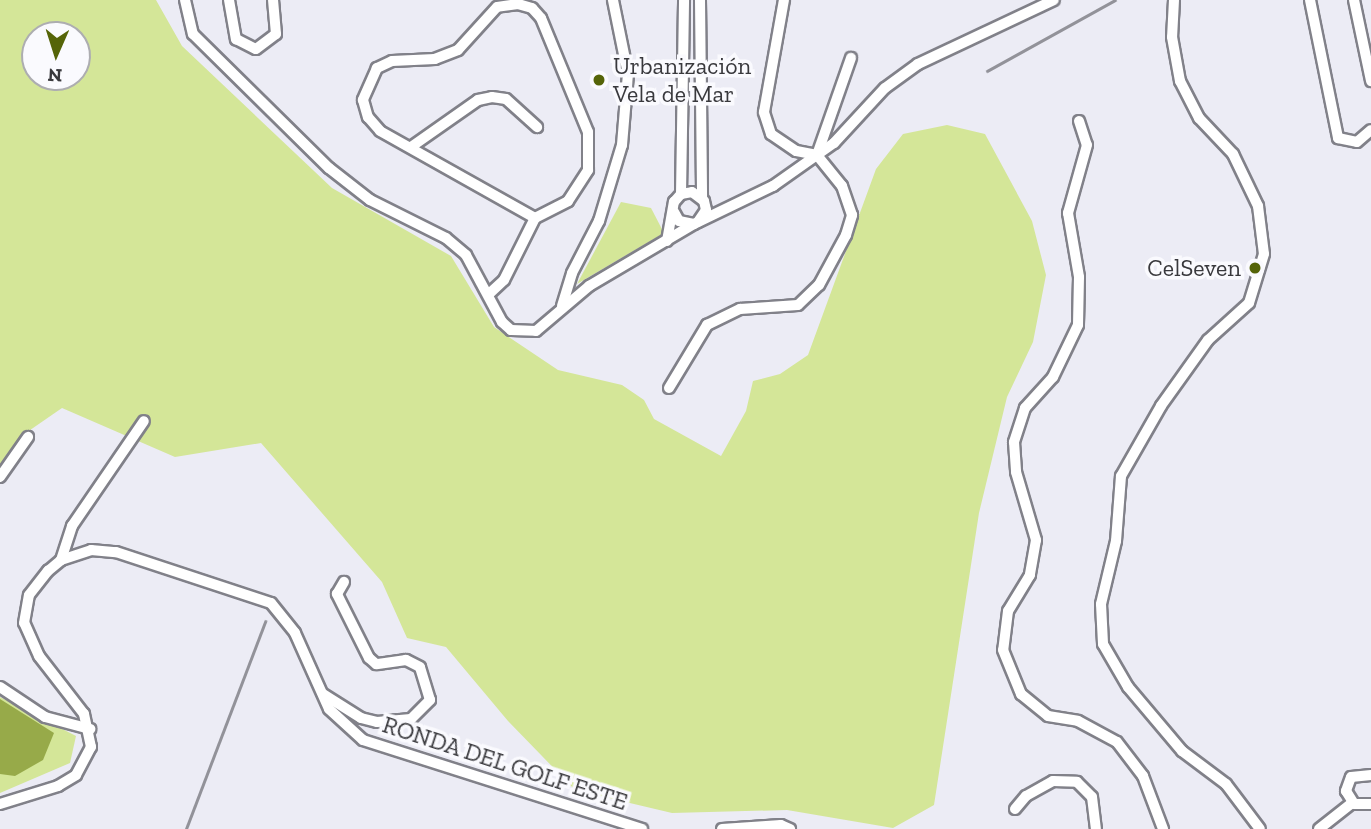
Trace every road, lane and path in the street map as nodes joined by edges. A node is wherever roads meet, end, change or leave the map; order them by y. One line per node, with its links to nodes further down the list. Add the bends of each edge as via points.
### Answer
1 (185, 0): 26 (street, via 186,15 201,43 329,168 370,200 446,238 466,255)
2 (229, 0): 3 (street, via 236,39 256,48 276,34)
3 (273, 0)
4 (613, 0): 27 (street, via 628,74 622,145 599,221 572,273)
5 (684, 0): 19 (street)
6 (700, 0): 20 (street)
7 (784, 0): 18 (street, via 764,112 771,134 796,151)
8 (1054, 0): 18 (street, via 918,64 885,88)
9 (1174, 0): 47 (street, via 1172,37 1180,81 1199,118 1233,154 1258,206 1264,254 1250,303 1208,340 1161,406 1121,476 1116,541 1101,604 1103,643 1128,687 1173,740 1226,784)
10 (1310, 0): 16 (street, via 1338,138 1357,142)
11 (1354, 0): 13 (street)
12 (851, 58): 18 (street)
13 (1371, 81)
14 (1079, 121): 46 (street, via 1087,145 1068,213 1079,277 1078,325 1053,377 1026,408 1013,442 1016,472 1036,540 1030,575 1008,611 1003,650 1021,694 1048,716 1079,721 1117,742 1143,776)
15 (537, 127): 17 (street, via 506,99 492,97 478,100)
16 (1371, 130)
17 (411, 147): 23 (street); 23 (street, via 380,131 368,117 363,100 377,68 392,61 436,59 458,50 497,7 518,4 531,8 541,18 588,132 588,170 568,201)
18 (817, 155): 21 (street, via 773,186); 28 (street, via 842,186 852,215 819,285 798,305 740,309 707,325)
19 (681, 194): 20 (street); 22 (street)
20 (704, 201): 21 (street); 24 (street)
21 (727, 208): 24 (street)
22 (674, 212): 24 (street, via 679,221); 25 (street)
23 (535, 218): 26 (street, via 504,280)
24 (696, 223): 25 (street)
25 (667, 241): 27 (street)
26 (490, 293): 27 (street, via 502,322 519,333 536,331)
27 (561, 307)
28 (669, 388)
29 (144, 421): 32 (street, via 72,526)
30 (28, 437): 31 (street)
31 (0, 477)
32 (61, 560): 35 (street, RONDA DEL GOLF ESTE, via 91,551 116,552 271,603 295,634); 36 (street, via 29,595 24,623 38,656 75,700)
33 (344, 582): 35 (street, via 337,594 369,658 376,664 406,660 420,667 430,700 411,719 377,722 361,718)
34 (0, 687): 36 (street, via 45,717)
35 (323, 694): 42 (street, RONDA DEL GOLF ESTE, via 329,709 363,740)
36 (90, 729): 39 (street, via 91,747 76,775 58,786)
37 (1371, 775): 38 (street, via 1351,777)
38 (1349, 799): 40 (street); 48 (street)
39 (0, 804)
40 (1369, 807)
41 (1015, 809): 45 (street, via 1026,796 1053,780 1077,782 1092,797)
42 (642, 829)
43 (722, 829): 44 (street, via 781,825)
44 (790, 829)
45 (1096, 829)
46 (1163, 829)
47 (1260, 829)
48 (1319, 829)

